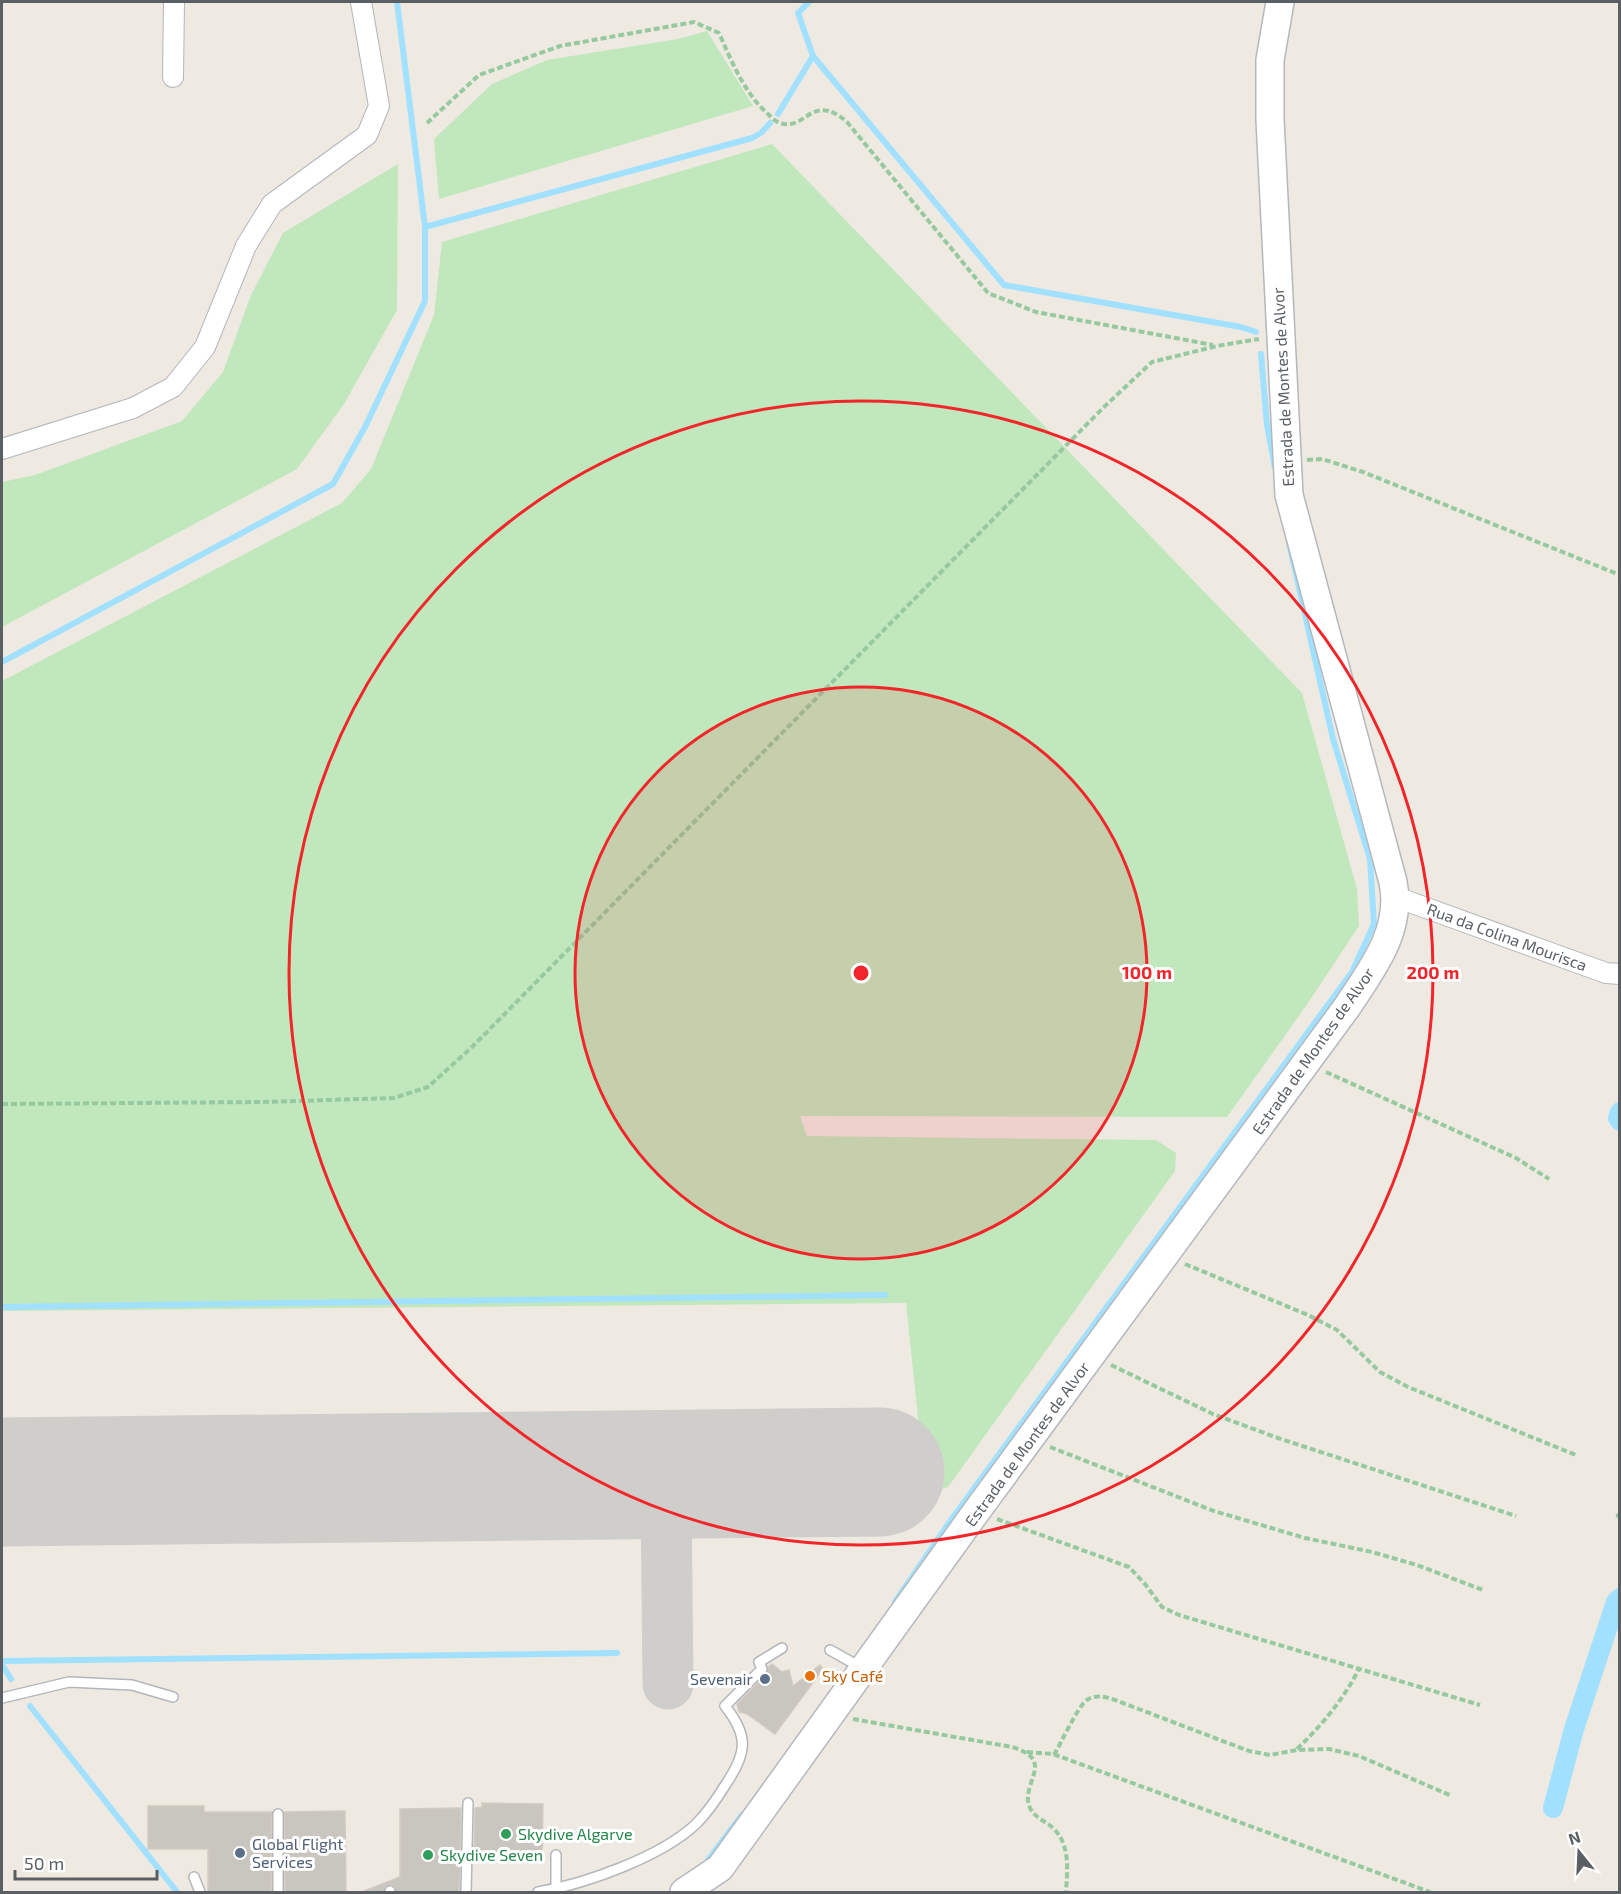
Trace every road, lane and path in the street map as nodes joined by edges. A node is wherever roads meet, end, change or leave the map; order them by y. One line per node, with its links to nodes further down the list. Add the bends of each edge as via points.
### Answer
1 (174, 2): 4 (street)
2 (361, 2): 8 (street, via 379,106 367,135 272,204 246,246 205,347 172,387 134,408)
3 (1280, 2): 6 (street, Estrada de Montes de Alvor, via 1270,60 1270,120)
4 (173, 77)
5 (427, 123): 7 (path, via 479,75 560,46 694,22 719,33 735,71 759,106 779,123 790,124 826,110 836,112 847,122 988,293 1036,312)
6 (1281, 336): 7 (path); 9 (street, Estrada de Montes de Alvor)
7 (1217, 346): 14 (path, via 1152,362 1104,407 489,1030 428,1087 394,1098)
8 (2, 449)
9 (1286, 462): 10 (path, via 1322,459 1363,472); 11 (street, Estrada de Montes de Alvor, via 1289,495)
10 (1620, 575)
11 (1396, 897): 12 (street, Rua da Colina Mourisca, via 1606,973); 13 (street, Estrada de Montes de Alvor, via 1384,950)
12 (1620, 974)
13 (1306, 1063): 15 (path, via 1516,1158); 16 (street, Estrada de Montes de Alvor)
14 (2, 1104)
15 (1549, 1179)
16 (1164, 1256): 17 (street, Estrada de Montes de Alvor); 19 (path, via 1308,1314 1337,1330 1380,1372 1408,1387)
17 (1091, 1355): 18 (street, Estrada de Montes de Alvor); 21 (path, via 1224,1418)
18 (1030, 1439): 20 (street, Estrada de Montes de Alvor); 22 (path, via 1214,1511 1305,1538 1384,1555)
19 (1576, 1455)
20 (976, 1512): 25 (street, Estrada de Montes de Alvor); 26 (path, via 1129,1568 1162,1607 1179,1615)
21 (1516, 1516)
22 (1483, 1590)
23 (782, 1648): 39 (lane, via 759,1662 762,1669 725,1706 740,1727 743,1740 739,1764 696,1823 674,1841 624,1866)
24 (830, 1650): 25 (lane)
25 (865, 1669): 30 (street, Estrada de Montes de Alvor)
26 (1359, 1669): 29 (path); 31 (path, via 1349,1690 1324,1723)
27 (173, 1697): 28 (lane, via 132,1685 69,1682)
28 (2, 1698)
29 (1480, 1705)
30 (832, 1715): 32 (path); 44 (street, Estrada de Montes de Alvor, via 720,1868)
31 (1297, 1750): 33 (path, via 1270,1755 1249,1751 1101,1696 1087,1700 1079,1708); 34 (path, via 1329,1749 1359,1756)
32 (1027, 1752): 33 (path); 45 (path, via 1034,1760 1029,1805 1063,1843)
33 (1054, 1755): 46 (path)
34 (1452, 1796)
35 (468, 1803): 42 (lane)
36 (278, 1814): 41 (lane)
37 (556, 1855): 39 (lane)
38 (194, 1877): 40 (lane)
39 (556, 1889): 43 (lane)
40 (200, 1893)
41 (278, 1893)
42 (466, 1893)
43 (538, 1893)
44 (684, 1893)
45 (1066, 1893)
46 (1430, 1893)

